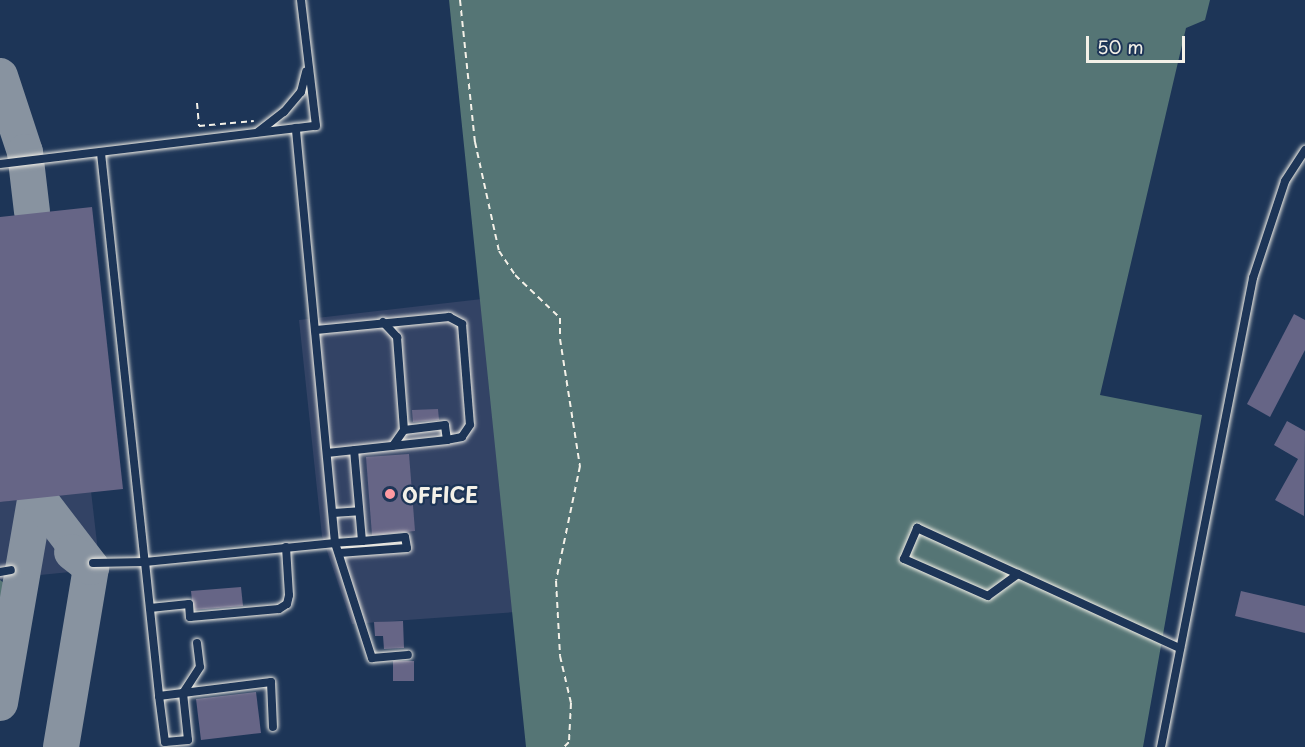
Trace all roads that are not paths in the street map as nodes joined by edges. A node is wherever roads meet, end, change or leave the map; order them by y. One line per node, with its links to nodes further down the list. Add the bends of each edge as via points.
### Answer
1 (301, 0): 2 (lane)
2 (307, 66): 3 (lane, via 316,126); 4 (lane, via 301,92 284,112)
3 (296, 128): 4 (lane); 9 (lane)
4 (257, 133): 6 (lane)
5 (1305, 150): 28 (lane, via 1285,181 1253,278)
6 (101, 153): 7 (lane); 21 (lane)
7 (0, 164)
8 (383, 322): 9 (lane); 10 (lane, via 397,337); 11 (lane, via 449,317 462,324 470,425 462,437)
9 (316, 330): 14 (lane)
10 (404, 430): 11 (lane, via 445,425); 12 (lane)
11 (447, 440): 12 (lane)
12 (392, 446): 13 (lane)
13 (354, 450): 14 (lane); 15 (lane)
14 (327, 453): 16 (lane)
15 (359, 511): 16 (lane); 17 (lane)
16 (333, 513): 18 (lane)
17 (362, 541): 18 (lane); 20 (lane, via 405,537 407,548)
18 (335, 543): 19 (lane); 20 (lane)
19 (286, 547): 21 (lane); 26 (lane, via 289,595 279,609 190,616 189,604)
20 (339, 553): 29 (lane, via 372,658)
21 (145, 562): 22 (lane); 26 (lane)
22 (93, 563)
23 (11, 570): 24 (lane)
24 (0, 572)
25 (1018, 574): 25 (lane, via 988,596 904,559 917,528); 28 (lane)
26 (150, 608): 31 (lane)
27 (197, 643): 30 (lane, via 200,667)
28 (1180, 648): 33 (lane)
29 (408, 655)
30 (183, 693): 31 (lane); 31 (lane, via 188,740 165,742); 32 (lane, via 271,682)
31 (159, 696)
32 (273, 727)
33 (1161, 747)

